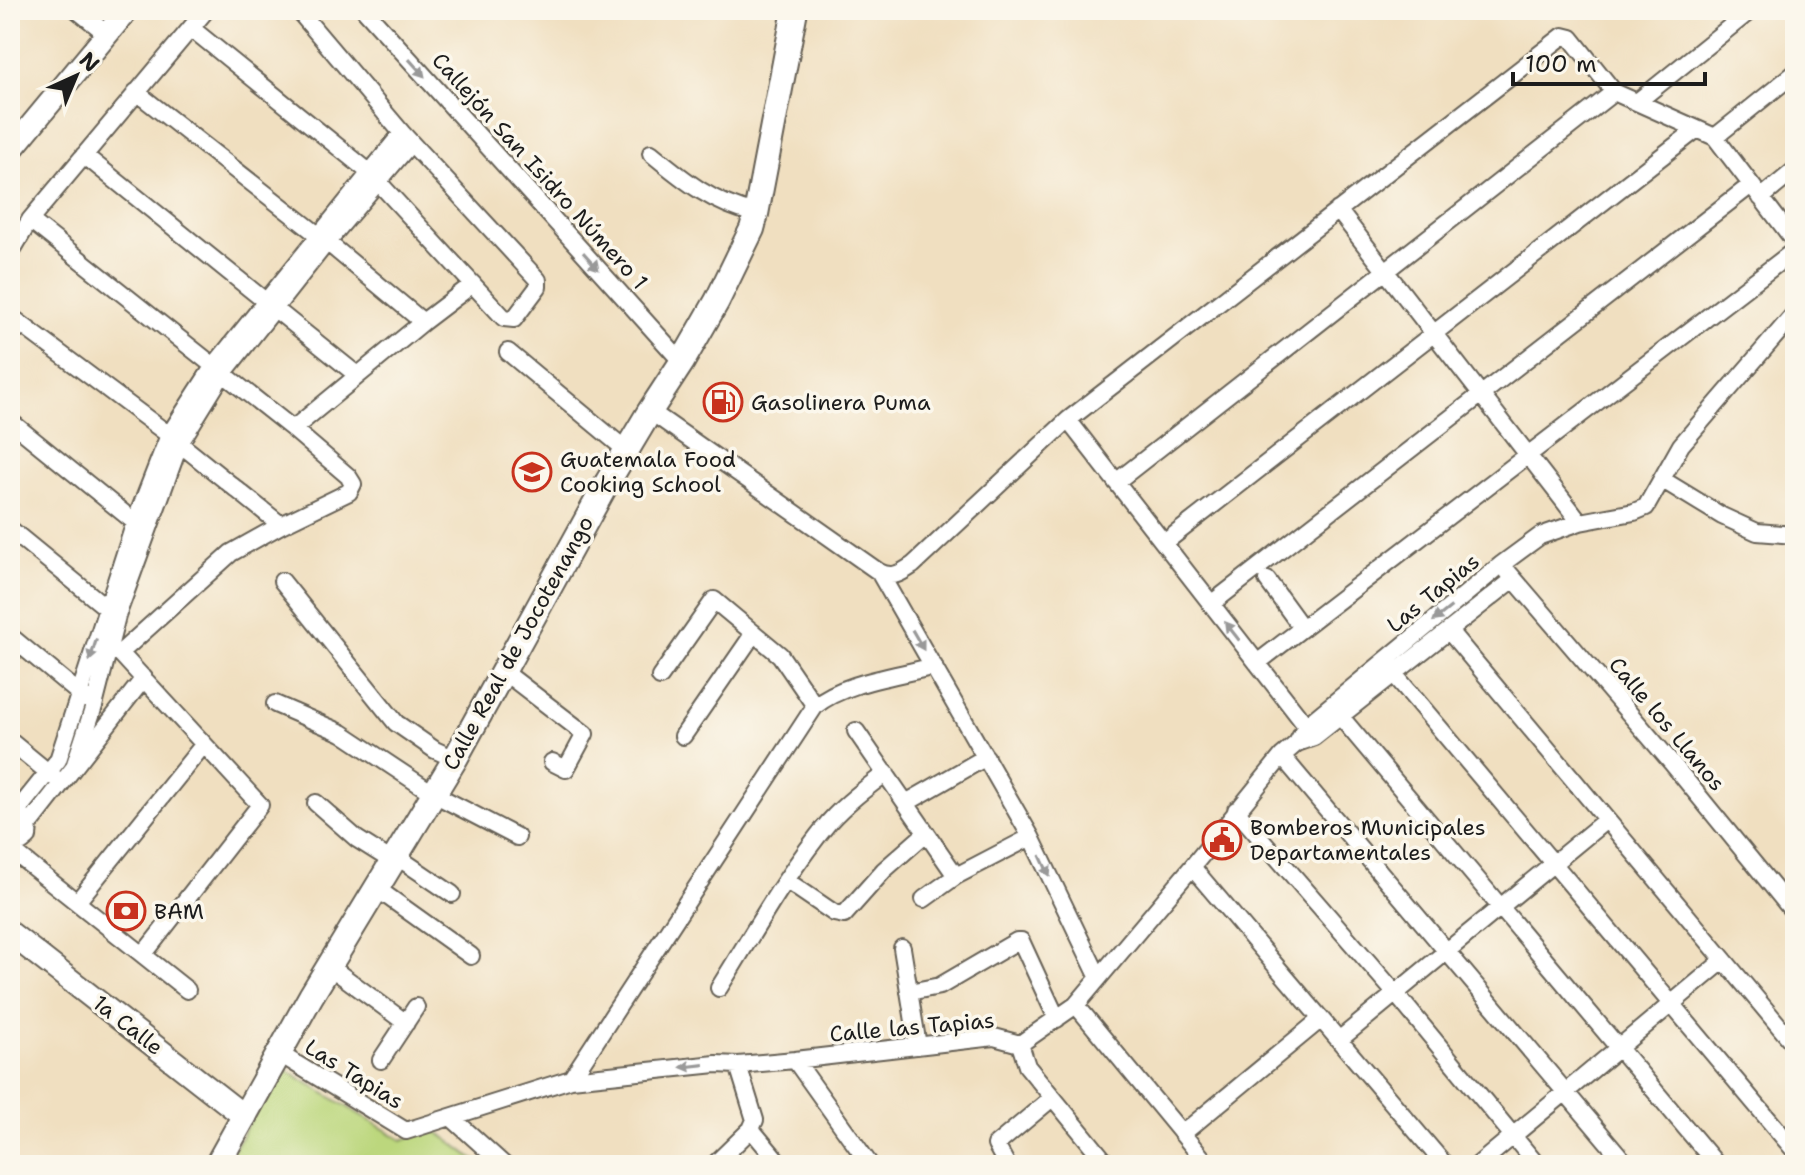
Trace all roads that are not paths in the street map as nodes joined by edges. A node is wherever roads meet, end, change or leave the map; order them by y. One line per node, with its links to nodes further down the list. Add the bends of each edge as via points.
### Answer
1 (77, 10): 9 (street)
2 (127, 10): 9 (street)
3 (206, 10): 8 (street)
4 (298, 10): 16 (street)
5 (365, 10): 38 (street, Callejón San Isidro Número 1, one-way to 38)
6 (795, 10): 24 (main road, Calle Real de Jocotenango)
7 (1751, 10): 13 (street)
8 (191, 28): 11 (street); 21 (street)
9 (107, 34): 17 (street)
10 (1795, 73): 15 (street)
11 (136, 92): 19 (street); 26 (street)
12 (1614, 92): 13 (street); 23 (street, via 1571,38 1563,36); 30 (street)
13 (1637, 102): 14 (street)
14 (1697, 129): 15 (street); 36 (street)
15 (1715, 137): 22 (street)
16 (407, 138): 21 (street); 31 (street, via 539,284 509,320)
17 (10, 151)
18 (651, 153): 24 (street, via 722,205)
19 (84, 155): 25 (street); 32 (street)
20 (1795, 170): 22 (street)
21 (373, 176): 26 (street); 31 (street)
22 (1756, 191): 27 (street); 41 (street)
23 (1338, 210): 30 (street); 43 (street)
24 (756, 214): 38 (main road, Calle Real de Jocotenango, via 717,301)
25 (30, 220): 29 (street); 39 (street)
26 (323, 239): 32 (street); 35 (street)
27 (1795, 242)
28 (1795, 250): 48 (street)
29 (10, 254)
30 (1386, 271): 36 (street); 50 (street)
31 (473, 284): 35 (street)
32 (269, 306): 39 (street); 40 (street)
33 (1795, 313): 49 (street, Las Tapias, via 1686,439)
34 (10, 316): 46 (street)
35 (423, 322): 40 (street)
36 (1434, 332): 41 (street); 56 (street)
37 (508, 352): 47 (street)
38 (682, 362): 42 (main road, Calle Real de Jocotenango)
39 (218, 371): 45 (street); 46 (street)
40 (357, 375): 45 (street)
41 (1481, 392): 48 (street); 62 (street)
42 (650, 411): 47 (main road, Calle Real de Jocotenango); 58 (street)
43 (1068, 420): 50 (street); 58 (street, via 913,565 899,574)
44 (10, 421): 53 (street)
45 (293, 429): 52 (street, via 353,484 349,492)
46 (174, 439): 52 (street); 53 (street)
47 (626, 450): 71 (main road, Calle Real de Jocotenango)
48 (1527, 454): 51 (street); 64 (street)
49 (1663, 480): 51 (street, Las Tapias, via 1646,507); 55 (street, via 1757,532)
50 (1116, 482): 56 (street)
51 (1580, 522): 57 (street, Las Tapias, via 1540,536)
52 (281, 525): 68 (street, via 214,566)
53 (140, 527): 63 (street)
54 (10, 529): 63 (street)
55 (1795, 535)
56 (1164, 543): 62 (street)
57 (1502, 564): 59 (street, Calle los Llanos); 81 (street, Las Tapias, one-way to 81)
58 (879, 572): 70 (street, one-way to 70)
59 (1514, 579): 65 (street, Las Tapias); 115 (street, Calle los Llanos)
60 (1267, 580): 64 (street)
61 (282, 581): 88 (street, via 396,723)
62 (1211, 604): 69 (street, one-way to 62)
63 (112, 612): 68 (street); 75 (street, one-way to 75)
64 (1302, 628): 69 (street)
65 (1449, 631): 72 (street, Las Tapias); 99 (street)
66 (754, 633): 73 (street, via 714,600); 78 (street, via 780,655); 82 (street)
67 (10, 636): 75 (street)
68 (115, 652): 74 (street); 77 (street)
69 (1257, 663): 81 (street)
70 (934, 666): 78 (street, via 843,690); 87 (street)
71 (503, 671): 88 (main road, Calle Real de Jocotenango); 89 (street, via 585,734 566,769)
72 (1394, 674): 79 (street, Las Tapias); 106 (street)
73 (660, 677)
74 (144, 678): 85 (street); 90 (street)
75 (79, 693): 77 (street); 91 (street)
76 (275, 704): 94 (street, via 342,733)
77 (94, 706): 90 (street)
78 (815, 706): 143 (street)
79 (1340, 716): 81 (street, Las Tapias); 114 (street)
80 (856, 731): 92 (street)
81 (1310, 731): 84 (street, Las Tapias)
82 (683, 736)
83 (10, 741): 91 (street)
84 (1297, 743): 86 (street, Calle las Tapias)
85 (204, 744): 113 (street); 119 (street, via 260,805)
86 (1282, 756): 97 (street, Calle las Tapias); 118 (street)
87 (986, 757): 96 (street); 103 (street)
88 (455, 759): 94 (main road, Calle Real de Jocotenango)
89 (552, 762)
90 (75, 764): 93 (street)
91 (49, 773): 93 (street); 98 (street)
92 (886, 773): 96 (street); 109 (street, via 829,822)
93 (63, 785): 100 (street)
94 (434, 794): 102 (street); 105 (main road, Calle Real de Jocotenango)
95 (316, 803): 105 (street, via 357,839)
96 (906, 803): 101 (street)
97 (1236, 810): 107 (street, Calle las Tapias); 127 (street)
98 (11, 816): 100 (street, via 25,818)
99 (1606, 820): 106 (street); 121 (street)
100 (29, 825): 104 (street, via 28,837)
101 (926, 833): 108 (street); 109 (street, via 844,915)
102 (517, 837)
103 (1031, 837): 108 (street); 123 (street, one-way to 123)
104 (13, 848): 113 (street)
105 (394, 858): 110 (main road, Calle Real de Jocotenango); 111 (street)
106 (1553, 863): 114 (street); 128 (street)
107 (1192, 867): 123 (street, Calle las Tapias); 132 (street)
108 (956, 876): 112 (street)
109 (787, 881): 124 (street)
110 (376, 888): 120 (street); 122 (main road, Calle Real de Jocotenango)
111 (452, 894)
112 (924, 899)
113 (77, 902): 119 (street)
114 (1501, 907): 118 (street); 138 (street)
115 (1795, 914)
116 (10, 933): 146 (street, 1a Calle)
117 (902, 948): 126 (street)
118 (1446, 952): 127 (street); 144 (street)
119 (143, 955): 125 (street)
120 (471, 956)
121 (1724, 960): 128 (street); 136 (street)
122 (329, 966): 133 (street); 139 (main road, Calle Real de Jocotenango)
123 (1099, 978): 129 (street, Calle las Tapias)
124 (719, 988)
125 (187, 990)
126 (909, 992): 131 (street, via 940,986 1021,941); 137 (street)
127 (1396, 994): 134 (street); 151 (street)
128 (1671, 1004): 138 (street); 152 (street)
129 (1076, 1005): 131 (street, Calle las Tapias); 150 (street)
130 (416, 1007): 133 (street)
131 (1057, 1019): 135 (street, Calle las Tapias)
132 (1321, 1019): 134 (street); 150 (street)
133 (406, 1023): 140 (street)
134 (1339, 1040): 161 (street)
135 (1020, 1044): 137 (street, Calle las Tapias, via 994,1037); 145 (street, via 1027,1066)
136 (1795, 1045)
137 (918, 1046): 141 (street, Calle las Tapias)
138 (1619, 1048): 144 (street); 165 (street)
139 (280, 1054): 146 (main road, Calle Real de Jocotenango); 149 (street, Las Tapias)
140 (381, 1060)
141 (795, 1060): 142 (street, Calle las Tapias); 157 (street)
142 (738, 1065): 143 (street, Calle las Tapias, one-way to 143); 148 (street, via 755,1113)
143 (571, 1079): 147 (street, Calle las Tapias)
144 (1564, 1093): 151 (street); 164 (street)
145 (1052, 1098): 158 (street, via 996,1145); 159 (street)
146 (245, 1117): 153 (main road, Calle Real de Jocotenango)
147 (452, 1118): 149 (street, Calle las Tapias); 154 (street)
148 (751, 1129): 155 (street); 156 (street)
149 (406, 1131)
150 (1182, 1134): 160 (street)
151 (1515, 1137): 162 (street); 163 (street)
152 (1795, 1151)
153 (217, 1165)
154 (504, 1165)
155 (714, 1165)
156 (781, 1165)
157 (870, 1165)
158 (1007, 1165)
159 (1108, 1165)
160 (1208, 1165)
161 (1445, 1165)
162 (1478, 1165)
163 (1537, 1165)
164 (1627, 1165)
165 (1717, 1165)

